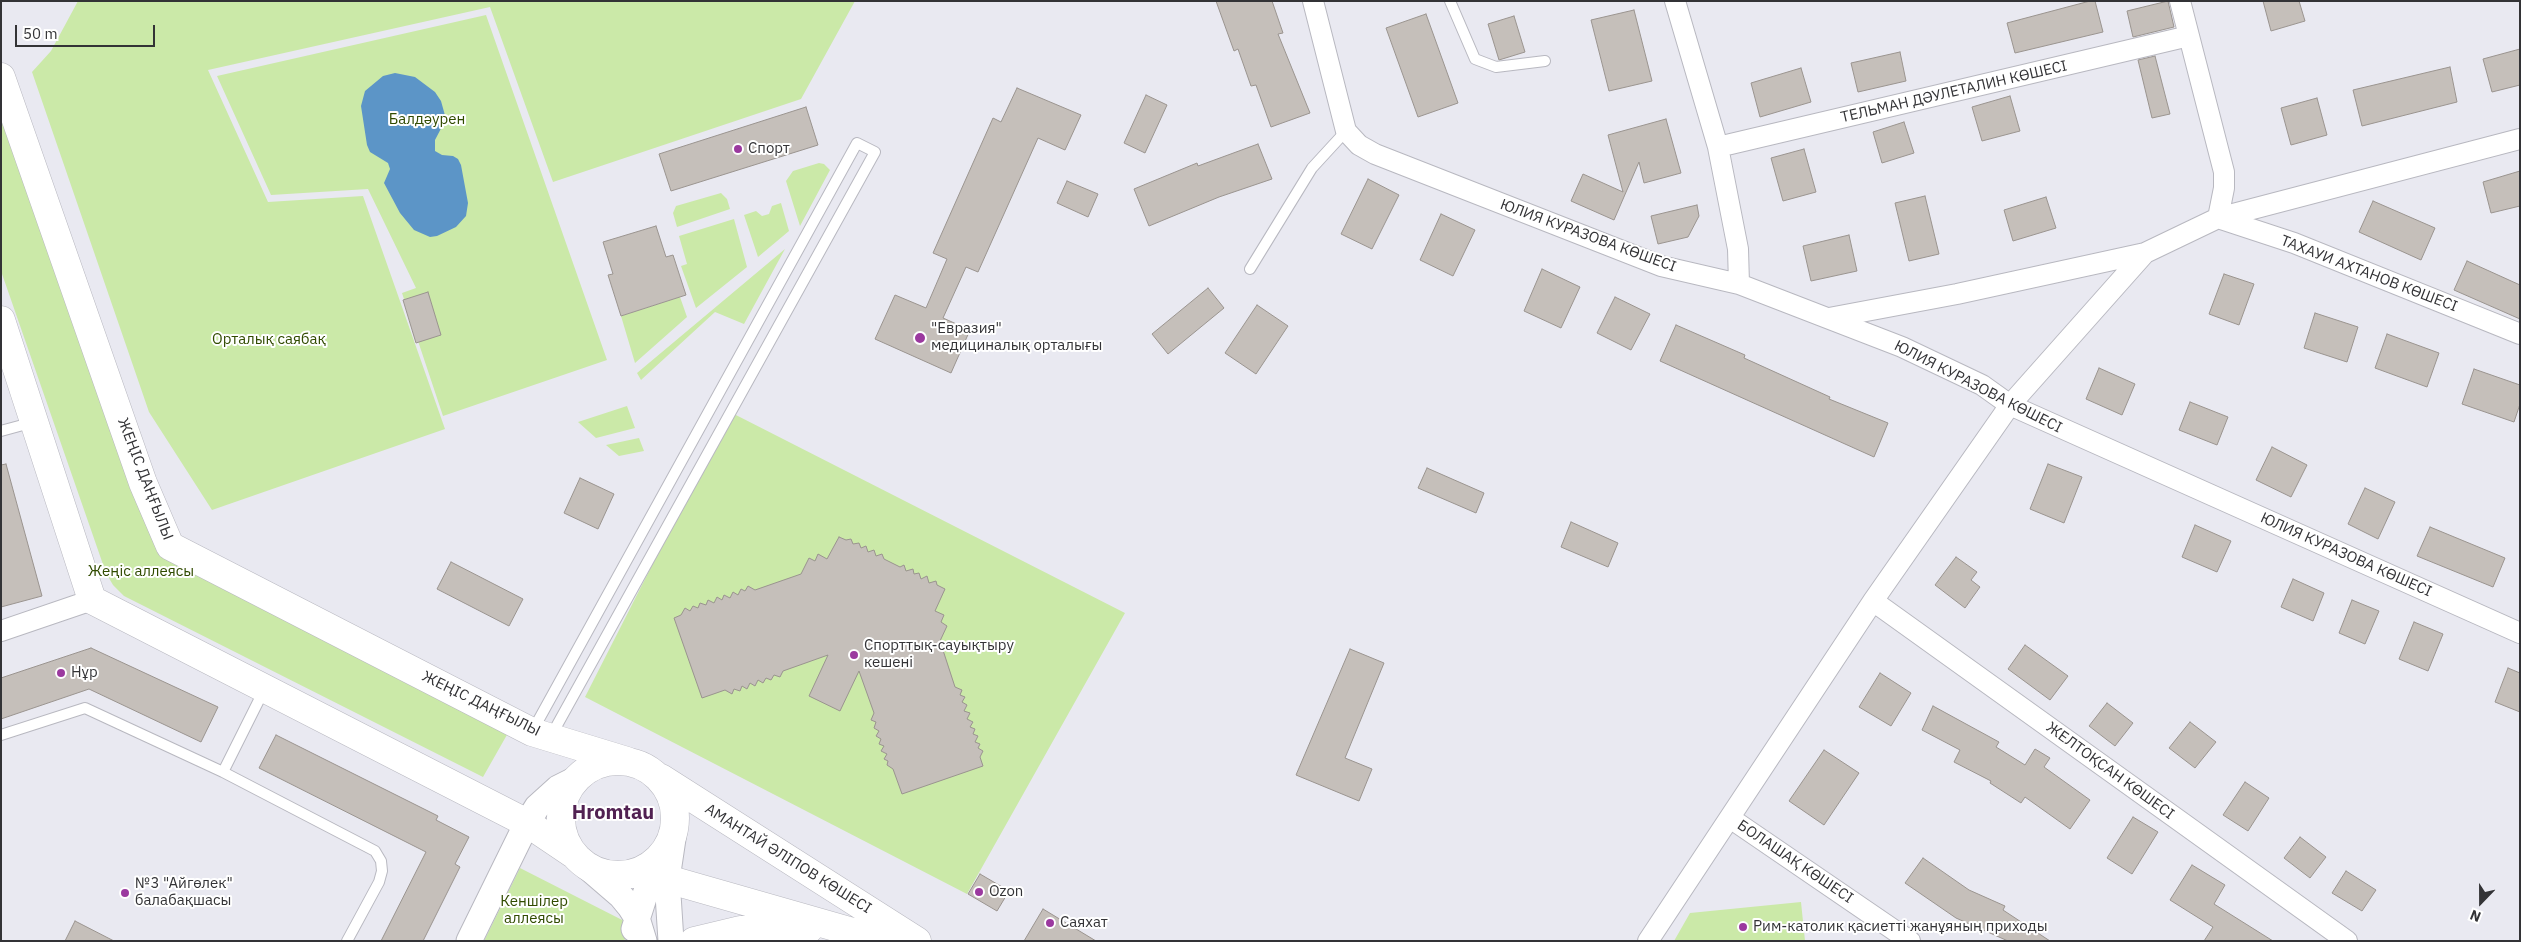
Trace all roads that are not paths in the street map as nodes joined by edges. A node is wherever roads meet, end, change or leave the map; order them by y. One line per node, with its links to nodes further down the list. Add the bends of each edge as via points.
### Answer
1 (1313, 1): 8 (street)
2 (1450, 1): 6 (lane, via 1475,59 1496,67)
3 (1675, 1): 10 (street)
4 (2180, 1): 5 (street)
5 (2190, 36): 10 (street, ТЕЛЬМАН ДӘУЛЕТАЛИН КӨШЕСІ); 11 (street, via 2224,172)
6 (1545, 61)
7 (1, 77): 27 (main road, ЖЕҢІС ДАҢҒЫЛЫ, via 143,483 170,546)
8 (1346, 131): 13 (lane, via 1312,168); 14 (street, ЮЛИЯ КУРАЗОВА КӨШЕСІ, via 1359,145 1375,154 1661,266)
9 (2520, 140): 11 (street)
10 (1718, 147): 14 (street, via 1738,249)
11 (2218, 218): 12 (street); 17 (street, ТАХАУИ АХТАНОВ КӨШЕСІ, via 2294,243)
12 (2145, 253): 15 (street); 18 (street)
13 (1250, 269)
14 (1739, 284): 15 (street, ЮЛИЯ КУРАЗОВА КӨШЕСІ)
15 (1829, 318): 18 (street, ЮЛИЯ КУРАЗОВА КӨШЕСІ, via 1902,347 1982,385)
16 (1, 320): 19 (main road)
17 (2520, 334)
18 (2010, 405): 22 (street); 24 (street, ЮЛИЯ КУРАЗОВА КӨШЕСІ)
19 (34, 422): 20 (lane); 21 (main road)
20 (1, 431)
21 (92, 600): 23 (street); 25 (main road)
22 (1873, 601): 32 (street); 46 (street, ЖЕЛТОҚСАН КӨШЕСІ)
23 (1, 631)
24 (2520, 633)
25 (265, 688): 29 (lane); 33 (main road)
26 (1, 735): 29 (lane, via 85,708)
27 (541, 735): 27 (lane, via 875,152 858,143); 28 (main road, ЖЕҢІС ДАҢҒЫЛЫ)
28 (627, 762): 30 (main road, via 644,767); 31 (main road, via 608,762 590,768)
29 (223, 772): 38 (lane, via 375,851 381,861 379,882)
30 (658, 777): 35 (main road, via 669,790 676,818 669,845 650,866); 43 (main road, АМАНТАЙ ӘЛІПОВ КӨШЕСІ)
31 (576, 779): 33 (street, via 547,796); 34 (main road, via 567,792 561,815 564,839)
32 (1730, 818): 44 (street); 45 (street, БОЛАШАҚ КӨШЕСІ)
33 (527, 823): 34 (main road); 39 (street)
34 (579, 859): 35 (main road, via 601,873); 37 (street, via 621,896)
35 (651, 876): 36 (main road, АМАНТАЙ ӘЛІПОВ КӨШЕСІ); 37 (street); 40 (street)
36 (837, 928): 41 (main road, via 740,930); 42 (main road, АМАНТАЙ ӘЛІПОВ КӨШЕСІ)
37 (637, 933)
38 (347, 941)
39 (468, 941)
40 (671, 941)
41 (694, 941)
42 (884, 941)
43 (917, 941)
44 (1648, 941)
45 (1910, 941)
46 (2347, 941)

